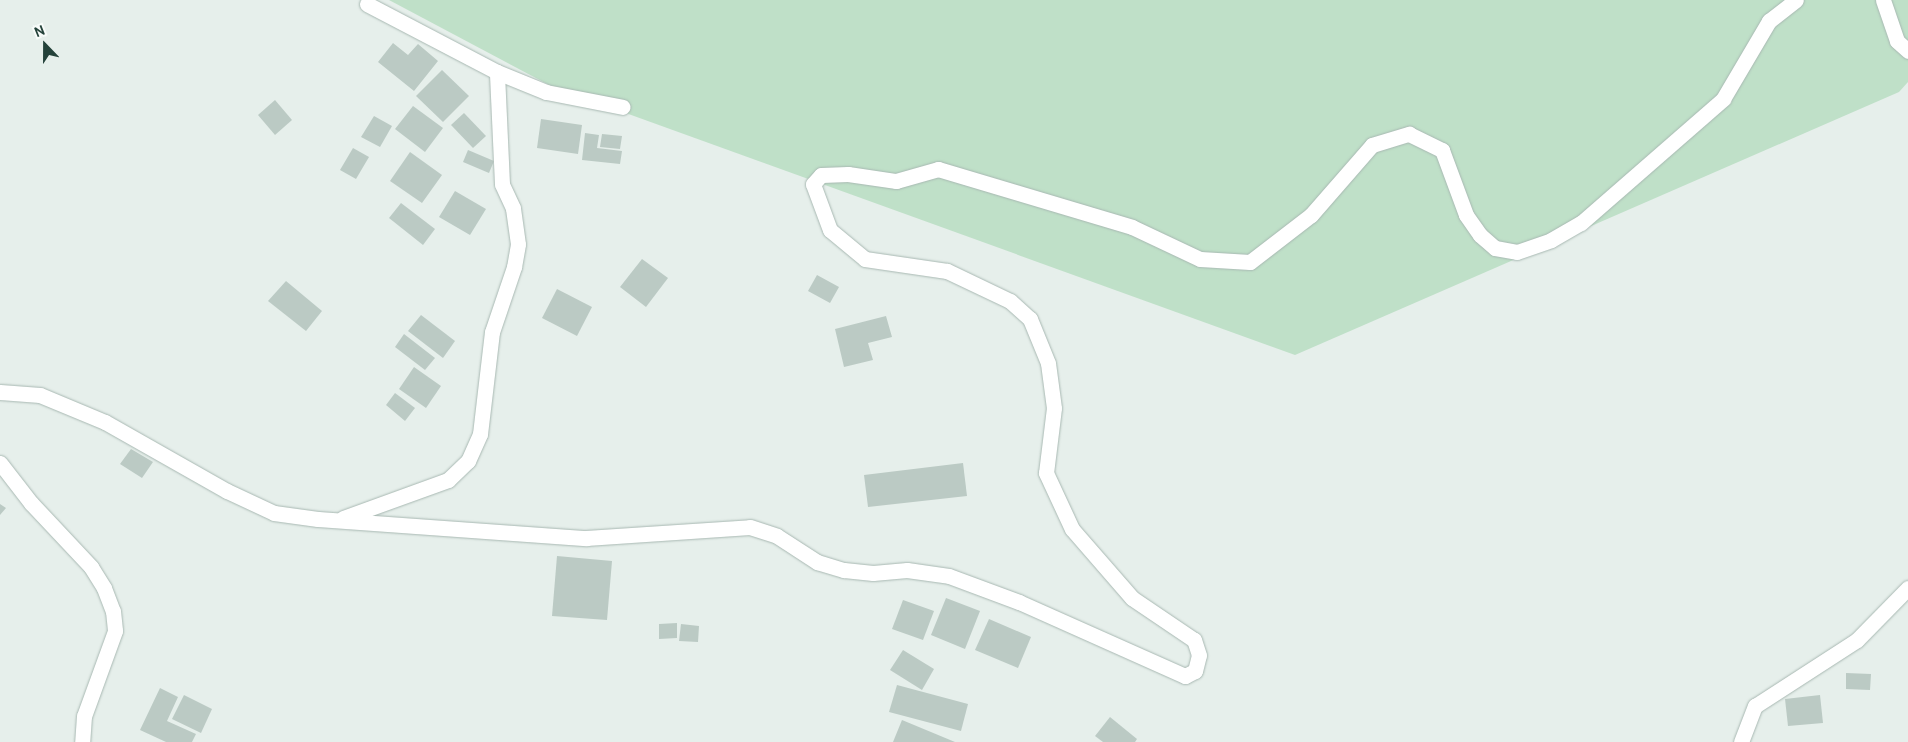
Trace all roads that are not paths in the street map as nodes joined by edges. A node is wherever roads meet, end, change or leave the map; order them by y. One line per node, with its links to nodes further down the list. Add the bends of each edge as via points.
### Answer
1 (1796, 0): 9 (street, via 1769,21 1722,100 1581,223 1552,240 1516,252 1495,248 1480,235 1466,214 1442,150 1409,134 1372,145 1311,215 1250,262 1200,259 1132,227 938,169 896,181 848,174 821,175 813,184 830,230 865,259 947,272 1010,301 1030,320 1048,363 1054,408 1046,473 1072,529 1132,598 1194,640 1199,655 1196,672 1186,676 1019,602 948,576 907,570 873,573 844,570 817,562 777,536 750,527 586,538)
2 (1883, 0): 4 (street, via 1897,41)
3 (367, 4): 5 (street)
4 (1908, 51)
5 (497, 72): 6 (street, via 546,92); 9 (street, via 502,184 513,208 518,244 514,267 492,332 480,434 468,460 448,480)
6 (624, 107)
7 (0, 392): 9 (street, via 40,395 105,422 228,491 274,512)
8 (0, 463): 11 (street, via 31,503 91,566 112,611 115,631 84,716)
9 (336, 520)
10 (1908, 588): 12 (street, via 1857,640 1755,706)
11 (82, 742)
12 (1740, 742)

